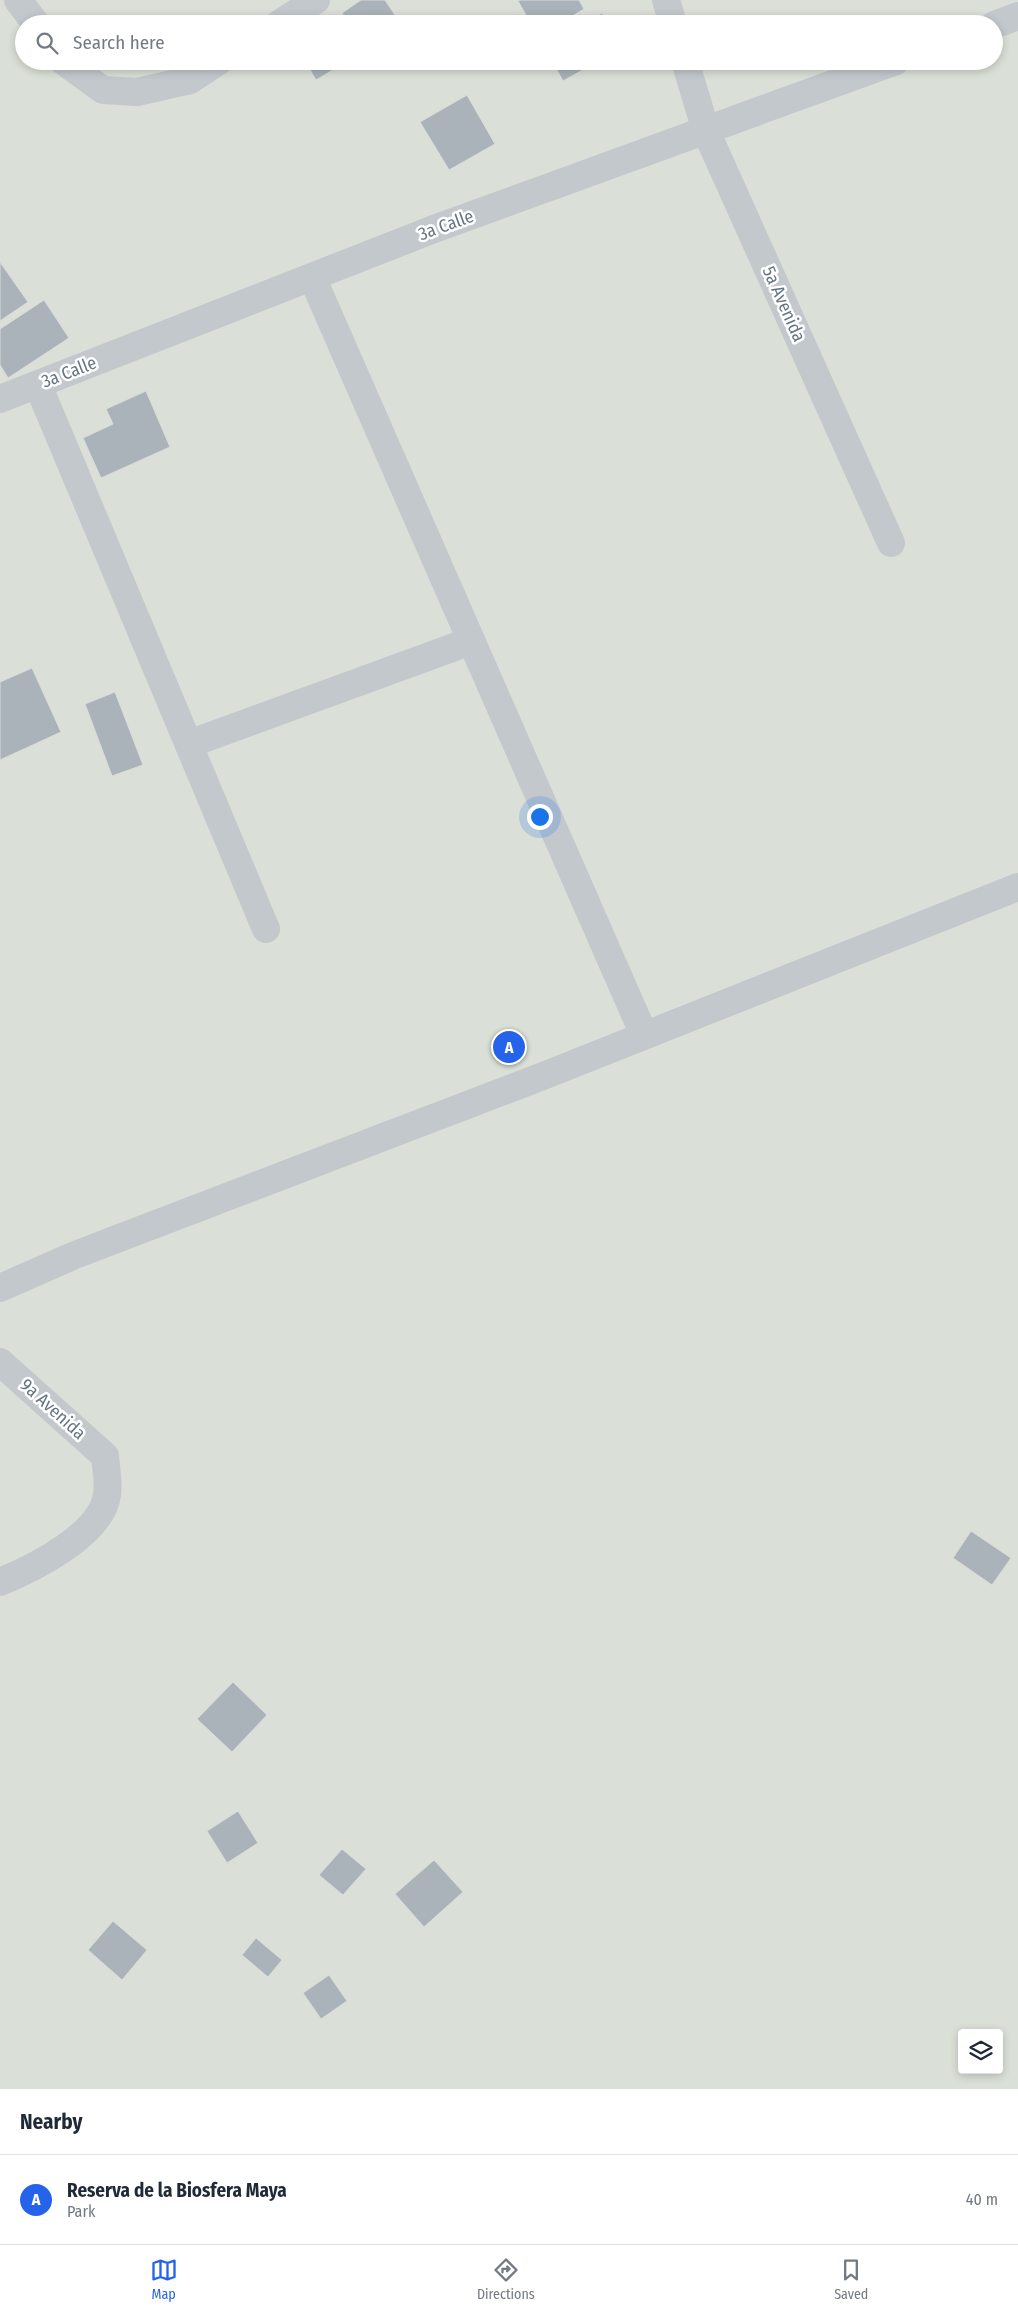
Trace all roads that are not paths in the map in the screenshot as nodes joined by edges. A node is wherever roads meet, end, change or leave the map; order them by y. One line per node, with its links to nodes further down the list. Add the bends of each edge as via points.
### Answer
1 (18, 0): 4 (street)
2 (316, 0): 5 (street)
3 (666, 0): 6 (street)
4 (29, 15)
5 (292, 15)
6 (670, 15)
7 (1018, 16): 8 (street)
8 (1003, 22)
9 (75, 70): 10 (street, via 103,90 137,92 190,80)
10 (205, 70)
11 (688, 70): 13 (street, 5a Avenida)
12 (872, 70): 13 (street, 3a Calle)
13 (706, 131): 14 (street, 3a Calle, via 434,229); 17 (street, 5a Avenida)
14 (312, 277): 15 (street, 3a Calle); 18 (street)
15 (38, 384): 16 (street, 3a Calle); 19 (street)
16 (0, 399)
17 (892, 543)
18 (471, 641): 19 (street); 22 (street)
19 (188, 744): 21 (street)
20 (1018, 887): 22 (street)
21 (266, 929)
22 (644, 1035): 23 (street, via 75,1255)
23 (0, 1288)
24 (0, 1362): 25 (street, 9a Avenida, via 105,1456 107,1495 98,1518 66,1547)
25 (0, 1582)

